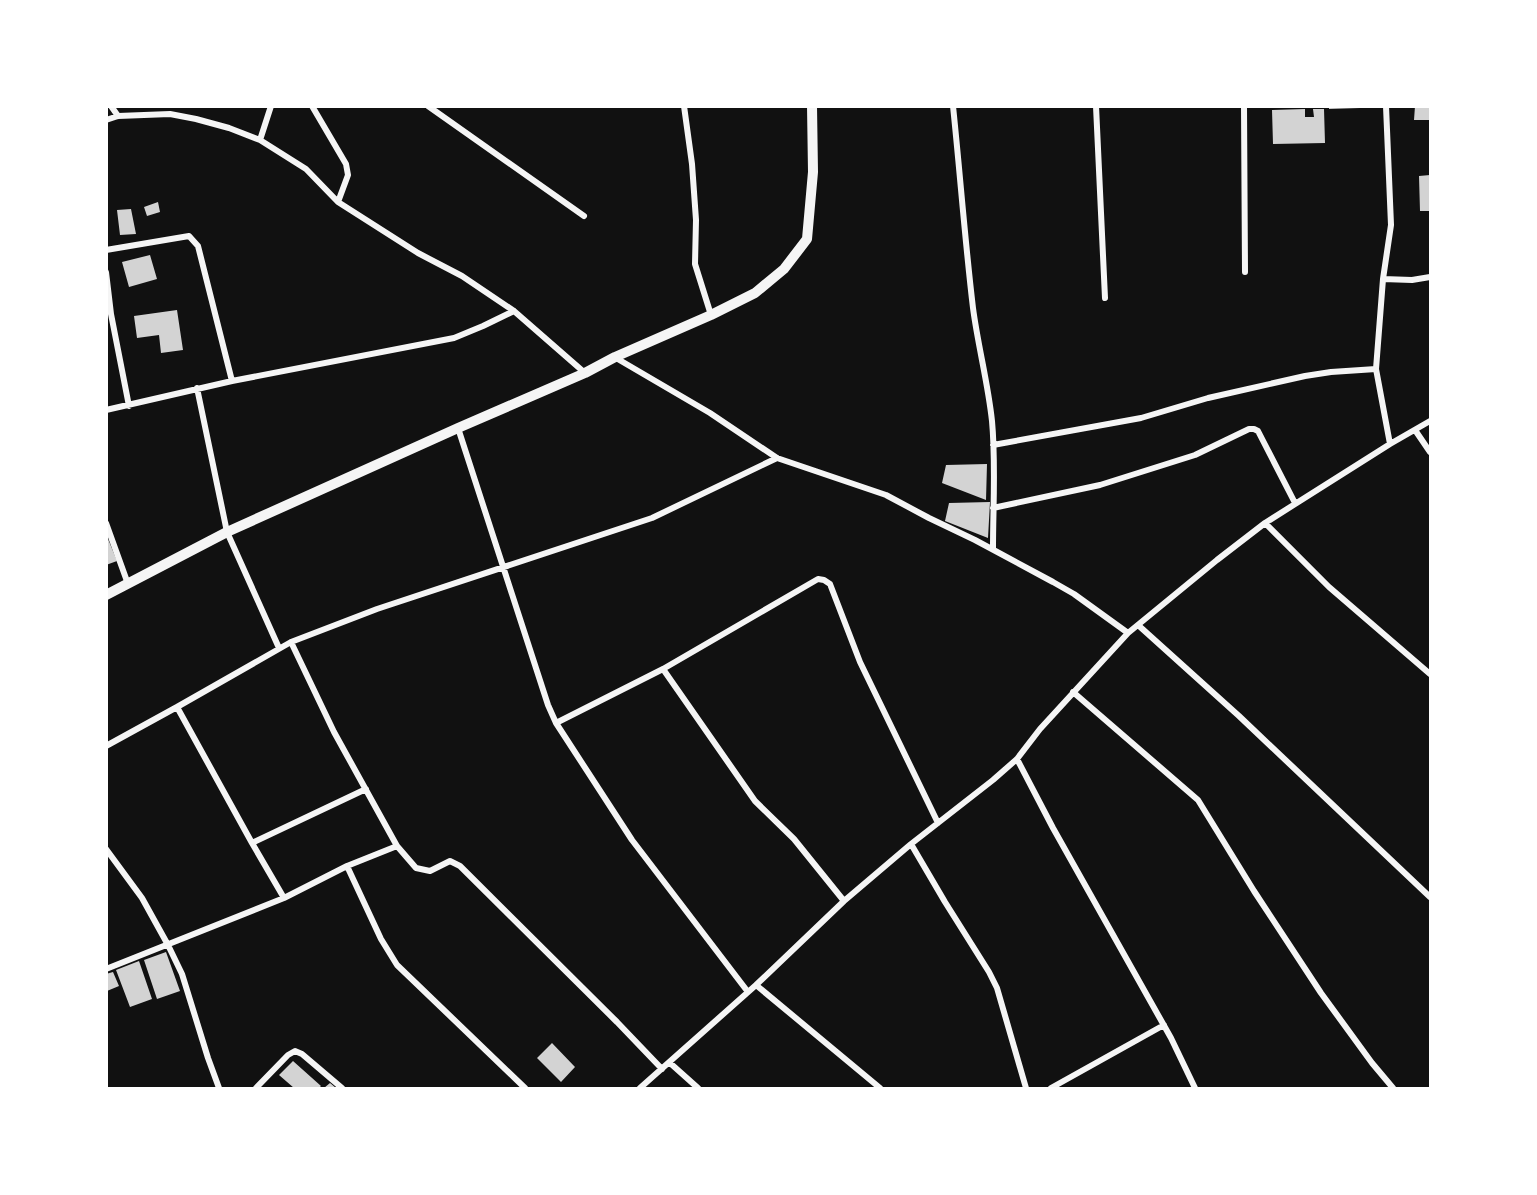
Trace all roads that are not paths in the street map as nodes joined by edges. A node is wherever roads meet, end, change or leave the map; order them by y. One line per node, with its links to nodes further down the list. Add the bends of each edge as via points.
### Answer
1 (111, 106): 11 (street)
2 (272, 106): 13 (street)
3 (312, 106): 14 (street, via 346,164 348,175)
4 (428, 106): 15 (street)
5 (684, 106): 23 (street, via 692,164 695,264)
6 (812, 106): 23 (street, via 813,172 807,239 784,269 755,293)
7 (953, 106): 35 (street, via 973,307)
8 (1096, 106): 21 (street)
9 (1244, 106): 18 (street)
10 (1386, 106): 20 (street, via 1391,225)
11 (118, 116): 12 (street); 13 (street, via 170,114)
12 (106, 120)
13 (260, 140): 14 (street, via 306,169)
14 (338, 202): 22 (street)
15 (585, 216)
16 (106, 250): 27 (street, via 189,236 198,246)
17 (106, 272): 29 (street)
18 (1245, 272)
19 (1431, 277): 20 (street)
20 (1383, 279): 25 (street)
21 (1105, 298)
22 (514, 311): 26 (street); 27 (street, via 454,338)
23 (711, 315): 24 (street)
24 (615, 357): 26 (street); 37 (street, via 710,412)
25 (1376, 369): 34 (street); 35 (street, via 1305,376 1141,418)
26 (585, 373): 32 (street)
27 (232, 381): 28 (street)
28 (197, 388): 29 (street); 42 (street)
29 (129, 406): 30 (street)
30 (106, 410)
31 (1431, 421): 33 (street)
32 (458, 428): 42 (street); 44 (street)
33 (1415, 430): 34 (street); 36 (street)
34 (1390, 444): 38 (street)
35 (993, 445): 39 (street)
36 (1431, 452)
37 (777, 458): 43 (street, via 886,495); 44 (street, via 652,518)
38 (1294, 503): 39 (street, via 1258,431 1250,429 1195,455 1100,485); 41 (street)
39 (993, 508): 43 (street)
40 (106, 523): 45 (street)
41 (1265, 523): 47 (street); 52 (street, via 1329,587)
42 (227, 532): 45 (street); 50 (street)
43 (993, 549): 48 (street, via 1074,594)
44 (503, 568): 49 (street); 55 (street)
45 (128, 584): 46 (street)
46 (106, 595)
47 (1138, 625): 48 (street); 65 (street)
48 (1128, 633): 53 (street)
49 (291, 642): 50 (street); 58 (street)
50 (279, 648): 54 (street)
51 (663, 669): 55 (street); 59 (street, via 818,579 824,580 830,584 860,662); 67 (street, via 755,801 794,838)
52 (1431, 674)
53 (1073, 692): 57 (street); 85 (street, via 1197,800 1321,993)
54 (177, 707): 56 (street); 60 (street)
55 (556, 723): 71 (street, via 632,840)
56 (106, 746)
57 (1017, 759): 59 (street); 72 (street)
58 (366, 789): 60 (street); 62 (street)
59 (938, 823): 61 (street)
60 (252, 843): 66 (street)
61 (911, 844): 67 (street); 82 (street, via 997,988)
62 (397, 846): 64 (street); 74 (street, via 416,868 430,872 450,861 460,866)
63 (106, 849): 68 (street, via 142,898)
64 (347, 866): 66 (street); 78 (street, via 397,965)
65 (1431, 897)
66 (284, 898): 68 (street)
67 (844, 901): 70 (street)
68 (168, 945): 69 (street); 75 (street, via 182,974)
69 (106, 969)
70 (756, 985): 71 (street); 81 (street)
71 (748, 992): 73 (street)
72 (1164, 1025): 83 (street); 84 (street)
73 (669, 1063): 74 (street); 80 (street)
74 (662, 1069): 79 (street)
75 (219, 1089)
76 (256, 1089): 77 (street, via 295,1051)
77 (342, 1089)
78 (525, 1089)
79 (640, 1089)
80 (698, 1089)
81 (880, 1089)
82 (1026, 1089)
83 (1051, 1089)
84 (1195, 1089)
85 (1393, 1089)

